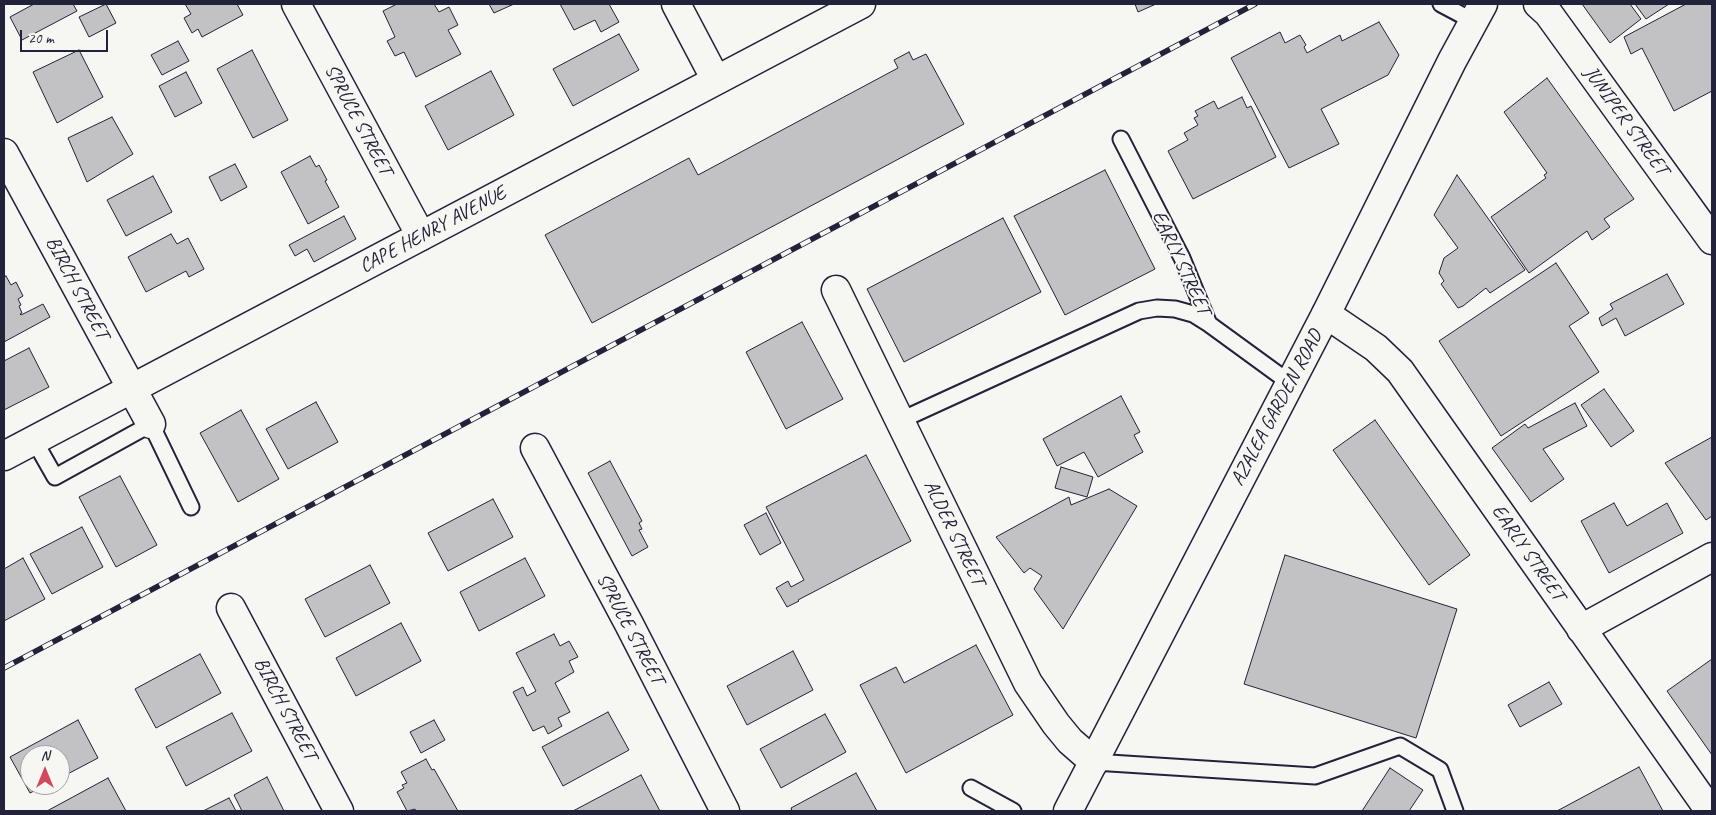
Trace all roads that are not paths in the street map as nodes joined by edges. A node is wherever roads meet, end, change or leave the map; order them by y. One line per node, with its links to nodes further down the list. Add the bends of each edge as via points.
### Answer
1 (296, 4): 10 (street, SPRUCE STREET)
2 (676, 4): 7 (street)
3 (861, 4): 7 (street, CAPE HENRY AVENUE)
4 (1441, 4): 6 (lane)
5 (1538, 4): 11 (street, JUNIPER STREET)
6 (1478, 12): 13 (street, AZALEA GARDEN ROAD)
7 (716, 80): 10 (street, CAPE HENRY AVENUE)
8 (1120, 139): 14 (lane, EARLY STREET, via 1182,258)
9 (4, 153): 16 (street, BIRCH STREET)
10 (421, 236): 16 (street, CAPE HENRY AVENUE)
11 (1712, 240)
12 (836, 290): 17 (street, ALDER STREET)
13 (1326, 314): 15 (street, AZALEA GARDEN ROAD); 25 (street, EARLY STREET, via 1376,348 1400,372)
14 (1209, 324): 15 (lane, EARLY STREET); 17 (lane, via 1193,314 1175,309 1139,311)
15 (1290, 383): 26 (street, AZALEA GARDEN ROAD)
16 (132, 389): 18 (street, BIRCH STREET); 19 (street, CAPE HENRY AVENUE)
17 (899, 421): 26 (street, ALDER STREET, via 1028,682 1070,741)
18 (151, 424): 19 (lane, via 55,477); 22 (lane)
19 (34, 440): 21 (street, CAPE HENRY AVENUE)
20 (535, 448): 29 (street, SPRUCE STREET)
21 (4, 456)
22 (191, 507)
23 (1712, 557): 25 (street)
24 (231, 608): 28 (street, BIRCH STREET)
25 (1581, 629): 33 (street, EARLY STREET)
26 (1094, 762): 31 (street, AZALEA GARDEN ROAD); 32 (lane, via 1315,776 1400,746 1440,770)
27 (971, 788): 30 (lane)
28 (339, 811)
29 (725, 811)
30 (1012, 811)
31 (1068, 811)
32 (1455, 811)
33 (1710, 811)

